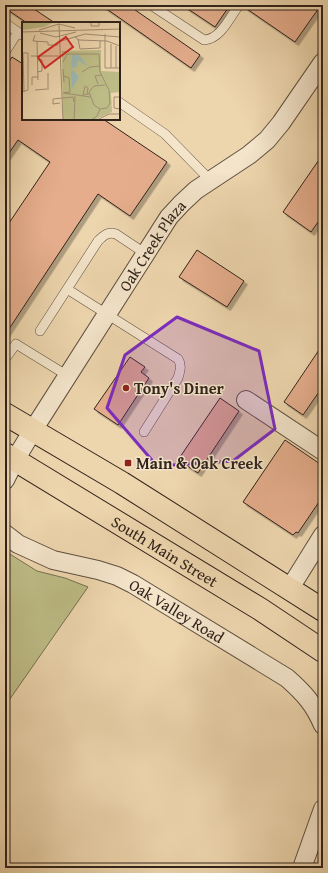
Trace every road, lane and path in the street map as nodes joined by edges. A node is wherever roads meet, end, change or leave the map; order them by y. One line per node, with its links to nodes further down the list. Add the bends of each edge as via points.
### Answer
1 (151, 5): 2 (lane, via 204,40 219,33)
2 (239, 5)
3 (5, 23): 4 (lane)
4 (21, 34): 5 (lane)
5 (5, 52)
6 (323, 62): 8 (street, Oak Creek Plaza, via 267,140)
7 (120, 103): 8 (lane, via 165,134)
8 (211, 181): 9 (street, Oak Creek Plaza, via 182,203)
9 (146, 254): 10 (lane, via 116,234 108,234 98,241); 11 (street, Oak Creek Plaza)
10 (67, 289): 11 (lane); 12 (lane)
11 (107, 315): 14 (street, Oak Creek Plaza); 18 (lane, via 180,362 178,378)
12 (40, 331)
13 (5, 359): 14 (lane, via 16,344)
14 (68, 376): 17 (street, Oak Creek Plaza)
15 (246, 400): 19 (street)
16 (5, 414): 17 (highway)
17 (33, 430): 20 (street, Oak Creek Plaza); 24 (highway)
18 (144, 432)
19 (323, 451)
20 (10, 457): 21 (street); 26 (highway, South Main Street, via 260,609)
21 (5, 480)
22 (5, 534): 27 (street, Oak Valley Road, via 18,544 53,560 117,576 248,653 287,678 309,699)
23 (323, 535): 24 (street)
24 (290, 588): 25 (highway)
25 (323, 610)
26 (323, 651)
27 (323, 725)
28 (323, 809): 29 (street)
29 (302, 868)

